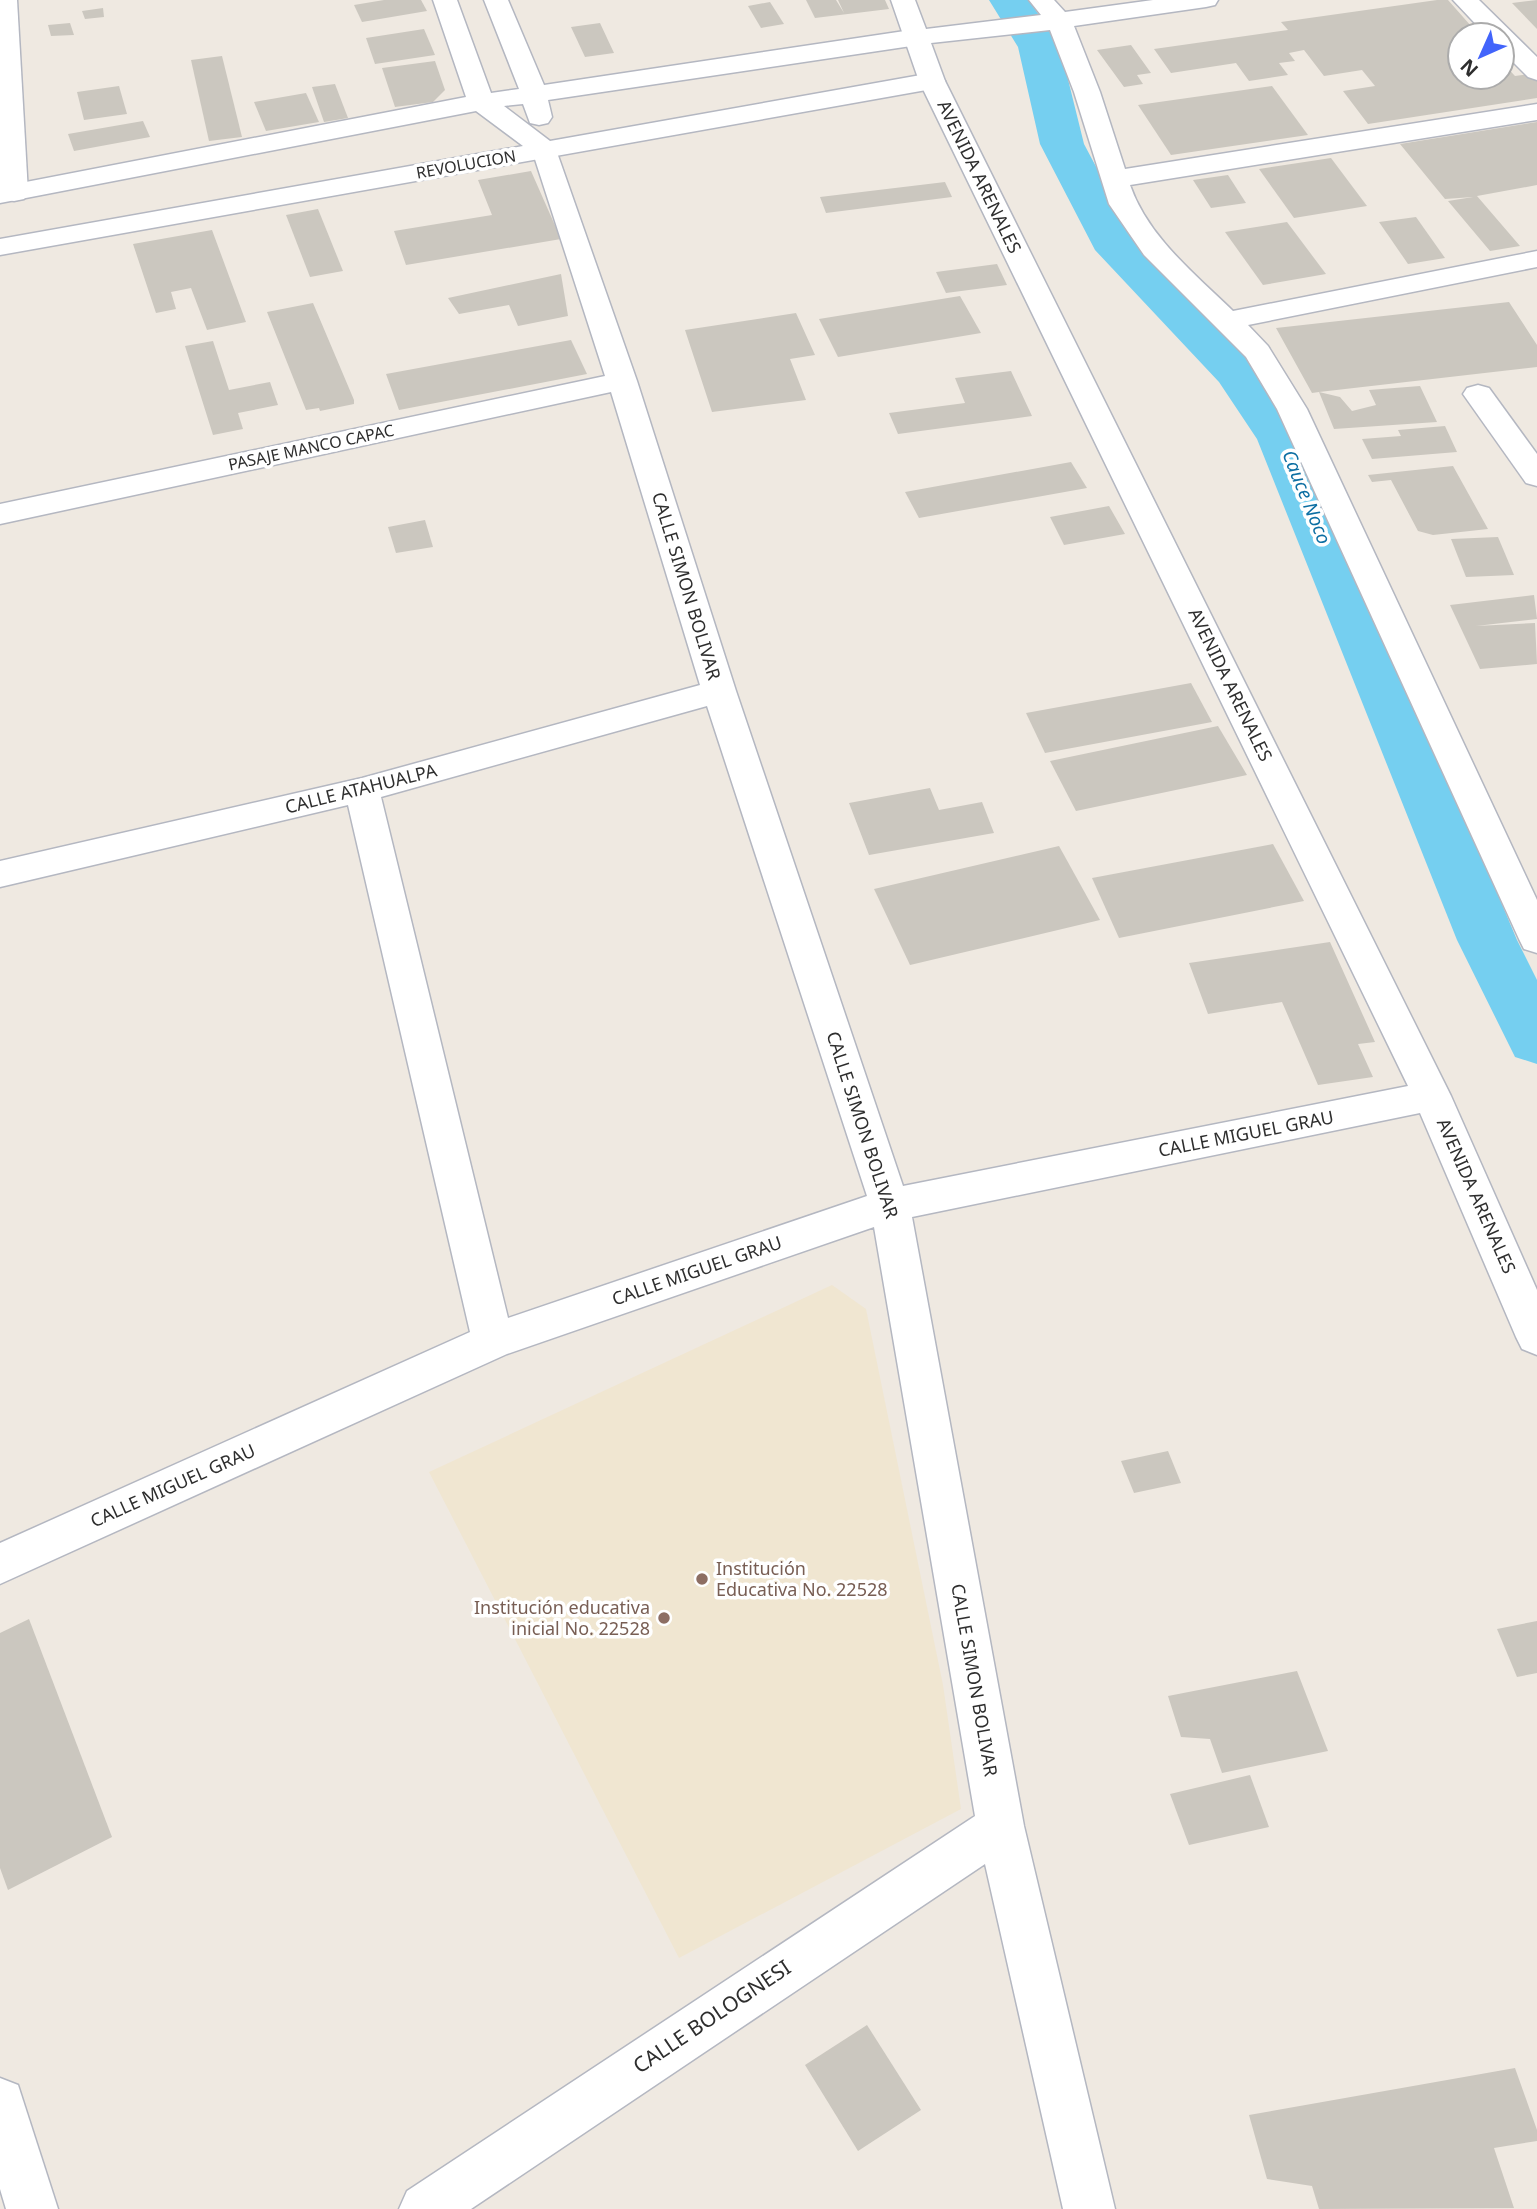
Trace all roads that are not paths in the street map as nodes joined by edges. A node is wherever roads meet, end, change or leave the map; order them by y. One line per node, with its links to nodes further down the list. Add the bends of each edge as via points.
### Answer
1 (5, 0): 18 (street)
2 (445, 0): 14 (street)
3 (496, 0): 13 (street, CALLE SIMON BOLIVAR)
4 (903, 0): 9 (street, AVENIDA ARENALES)
5 (1206, 0): 7 (street)
6 (1465, 0): 8 (street)
7 (1050, 14): 9 (street); 17 (street, via 1087,92)
8 (1486, 21)
9 (918, 37): 12 (street, AVENIDA ARENALES); 13 (street)
10 (1516, 51): 11 (street)
11 (1537, 72)
12 (932, 81): 16 (street, REVOLUCION); 30 (street, AVENIDA ARENALES)
13 (534, 93): 14 (street); 16 (street, CALLE SIMON BOLIVAR)
14 (481, 102): 16 (street); 18 (street)
15 (1537, 112): 17 (street)
16 (545, 150): 19 (street, REVOLUCION); 22 (street, CALLE SIMON BOLIVAR)
17 (1115, 179): 21 (street, via 1123,204 1154,249)
18 (7, 194)
19 (0, 247)
20 (1537, 258): 21 (street)
21 (1227, 321): 29 (street, via 1258,352 1292,409)
22 (622, 380): 25 (street, PASAJE MANCO CAPAC); 26 (street, CALLE SIMON BOLIVAR)
23 (1478, 394): 24 (street)
24 (1537, 476)
25 (0, 514)
26 (719, 691): 27 (street, CALLE ATAHUALPA); 31 (street, CALLE SIMON BOLIVAR)
27 (362, 790): 28 (street, CALLE ATAHUALPA); 33 (street)
28 (0, 874)
29 (1537, 939)
30 (1432, 1096): 31 (street, CALLE MIGUEL GRAU); 32 (street, AVENIDA ARENALES)
31 (890, 1205): 33 (street, CALLE MIGUEL GRAU); 35 (street, CALLE SIMON BOLIVAR)
32 (1537, 1337)
33 (493, 1341): 34 (street, CALLE MIGUEL GRAU)
34 (0, 1564)
35 (1000, 1826): 38 (street, CALLE BOLOGNESI); 39 (street, CALLE SIMON BOLIVAR)
36 (0, 2103): 37 (street)
37 (32, 2209)
38 (425, 2209)
39 (1089, 2209)

